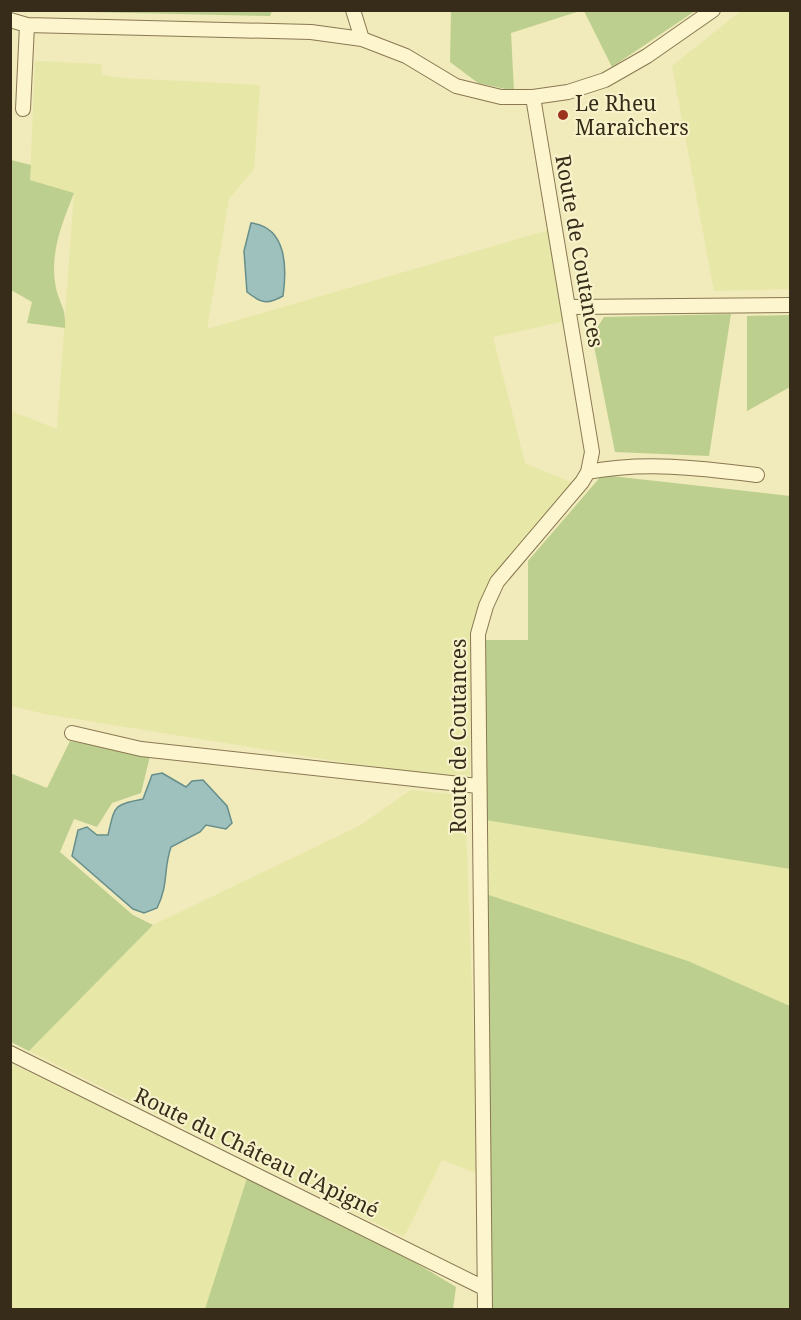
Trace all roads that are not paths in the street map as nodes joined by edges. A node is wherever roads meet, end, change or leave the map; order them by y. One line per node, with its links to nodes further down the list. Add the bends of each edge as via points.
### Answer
1 (353, 10): 5 (street)
2 (713, 10): 6 (street, via 605,80 568,92)
3 (10, 20): 4 (street)
4 (27, 25): 5 (street, via 263,29); 7 (street)
5 (362, 39): 6 (street, via 405,56 456,86 501,97)
6 (532, 97): 9 (street, Route de Coutances)
7 (23, 109)
8 (790, 305): 9 (street)
9 (569, 307): 10 (street, Route de Coutances, via 590,432)
10 (588, 472): 11 (street, via 680,466); 13 (street, Route de Coutances, via 497,582 486,606 478,634)
11 (757, 475)
12 (72, 733): 13 (street, via 141,749)
13 (478, 786): 15 (street, Route de Coutances)
14 (10, 1053): 15 (street, Route du Château d'Apigné)
15 (484, 1288): 16 (street, Route de Coutances)
16 (485, 1310)

